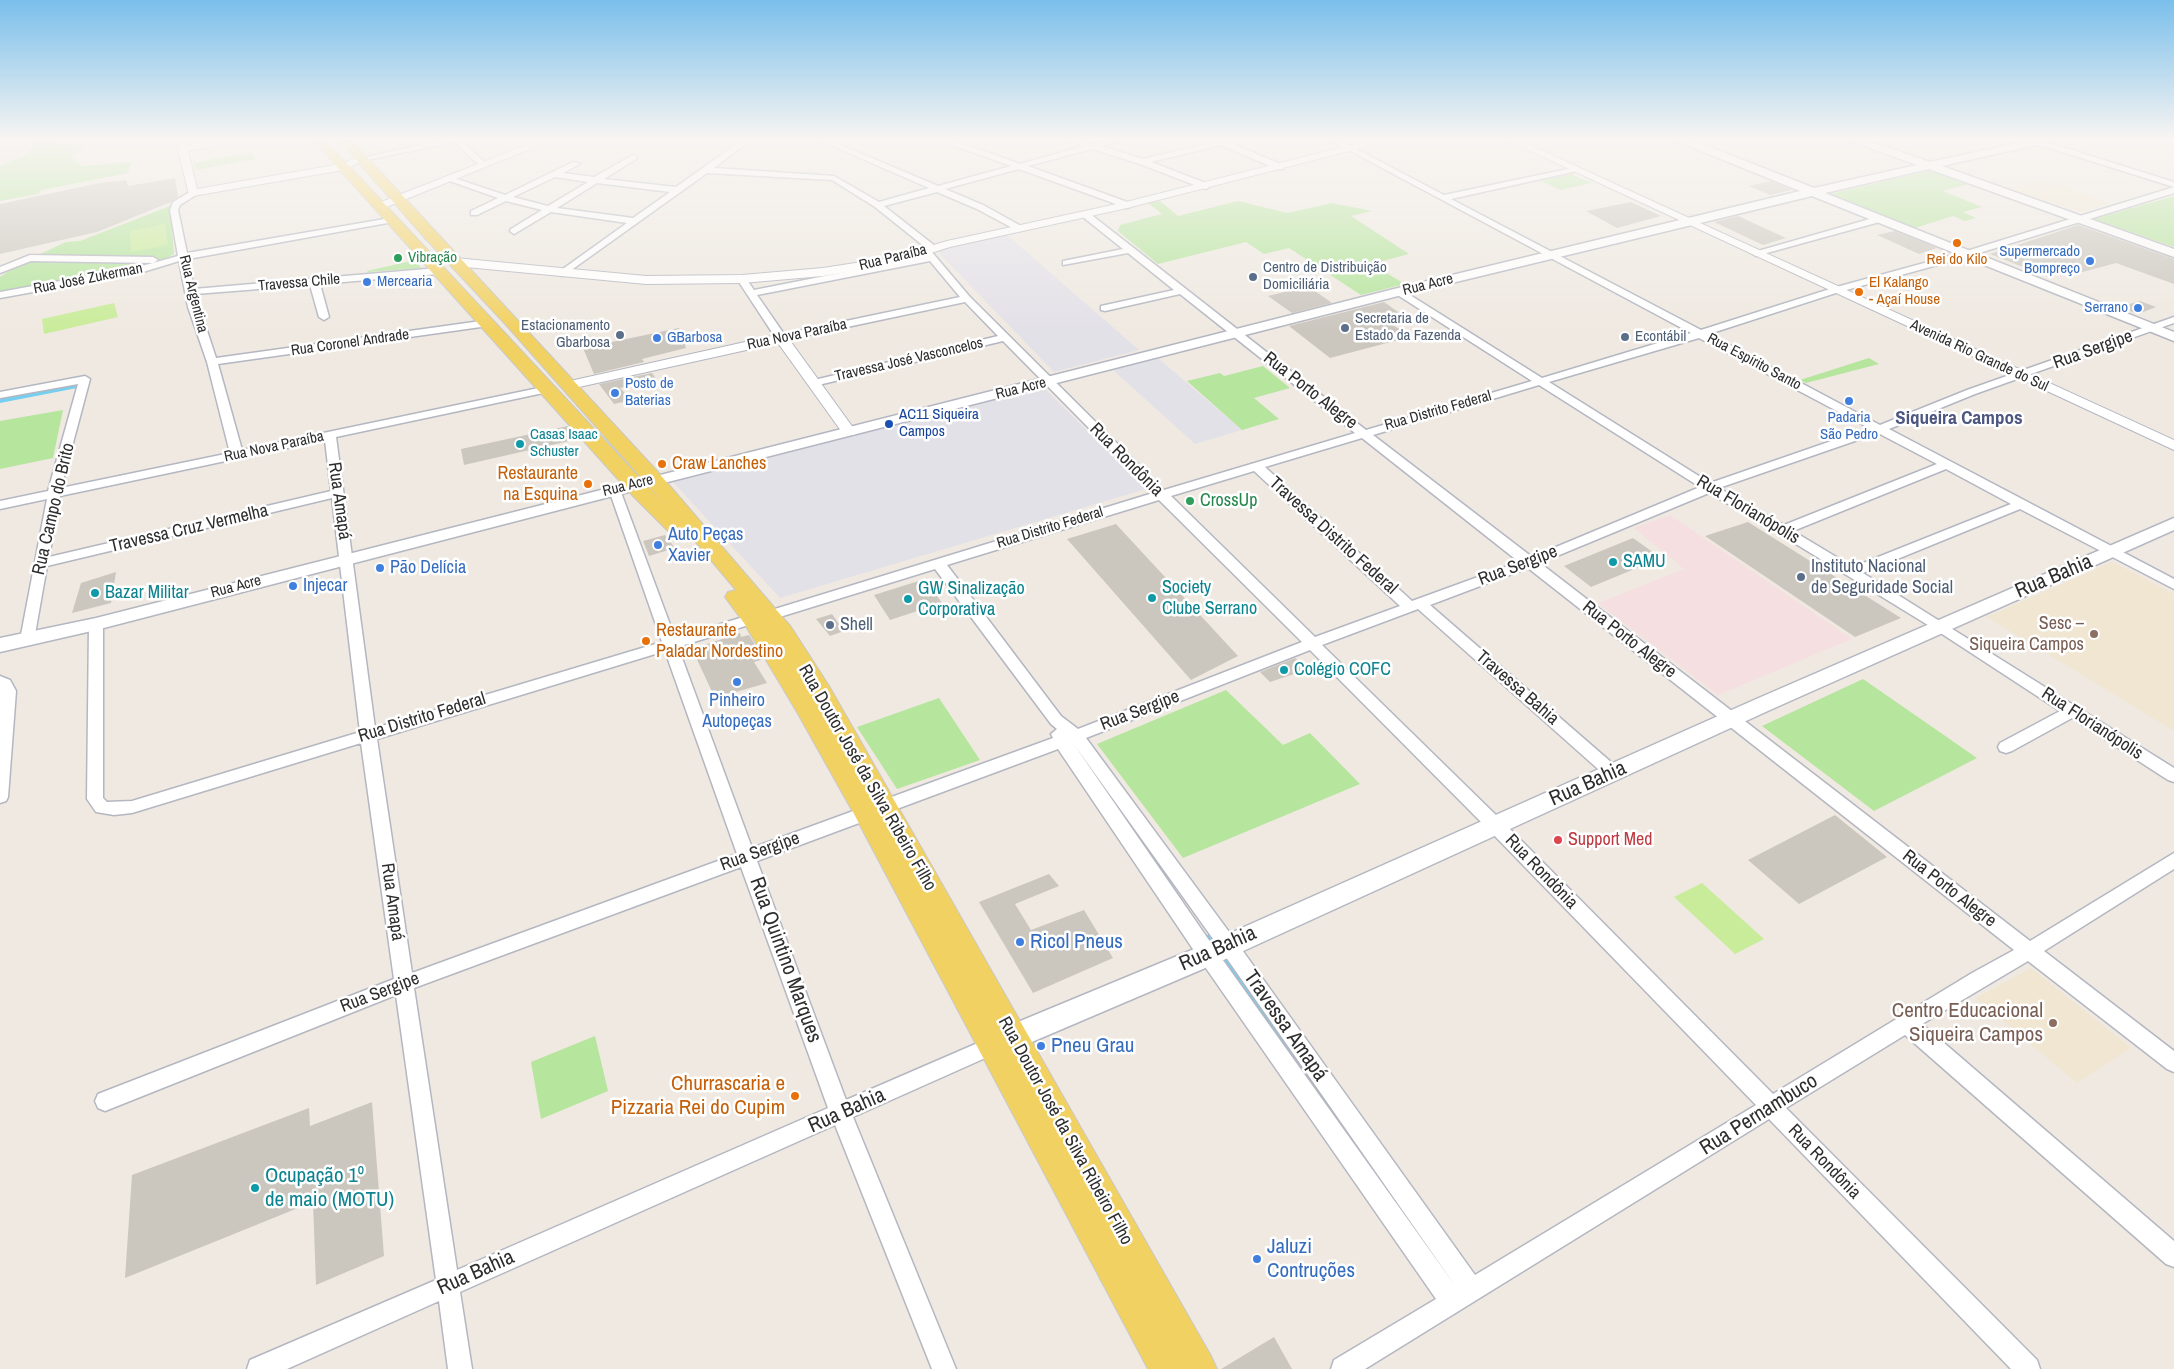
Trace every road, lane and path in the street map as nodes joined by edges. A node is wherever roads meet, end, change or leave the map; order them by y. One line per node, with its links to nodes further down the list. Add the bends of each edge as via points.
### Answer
1 (176, 204): 37 (street, Rua Argentina)
2 (385, 204): 20 (street)
3 (402, 204): 38 (main road, Rua Doutor José da Silva Ribeiro Filho)
4 (495, 204): 22 (street)
5 (529, 204): 21 (street)
6 (561, 204): 21 (street)
7 (658, 204): 26 (street)
8 (882, 204): 18 (street)
9 (972, 204): 29 (street)
10 (1124, 204): 19 (street)
11 (1132, 204): 19 (street, Rua Paraíba)
12 (1454, 204): 36 (street, Rua Espírito Santo)
13 (1650, 204): 28 (street, Avenida Rio Grande do Sul)
14 (1764, 204): 28 (main road, Rua Acre)
15 (1842, 204): 25 (main road)
16 (2037, 204): 24 (main road)
17 (2126, 204): 24 (street, Rua Distrito Federal)
18 (878, 205): 32 (street, Rua Rondônia)
19 (1127, 205): 23 (street, Rua Paraíba)
20 (380, 206): 27 (main road, Rua Doutor José da Silva Ribeiro Filho)
21 (551, 210): 26 (street); 30 (street)
22 (474, 214)
23 (1086, 215): 29 (street, Rua Paraíba); 31 (street, Rua Porto Alegre)
24 (2077, 218): 33 (main road); 35 (street, Rua Distrito Federal)
25 (1880, 219): 34 (street); 35 (main road)
26 (634, 221): 42 (street)
27 (394, 222): 37 (street, Rua José Zukerman); 41 (main road, Rua Doutor José da Silva Ribeiro Filho)
28 (1689, 222): 34 (street, Avenida Rio Grande do Sul); 36 (main road, Rua Acre)
29 (1018, 228): 32 (street, Rua Paraíba)
30 (514, 231)
31 (1130, 250): 39 (street); 46 (street, Rua Porto Alegre)
32 (930, 252): 43 (street, Rua Paraíba, via 852,268); 49 (street, Rua Paraíba); 51 (street, Rua Rondônia)
33 (2174, 253)
34 (1756, 254): 45 (street, Avenida Rio Grande do Sul)
35 (1966, 254): 45 (street, Rua Distrito Federal); 56 (main road)
36 (1553, 255): 48 (main road, Rua Acre); 57 (street, Rua Espírito Santo)
37 (179, 259): 40 (street, via 26,259); 47 (street, Rua Argentina); 50 (street, Rua José Zukerman, via 143,269)
38 (454, 262): 42 (street, Rua Paraíba); 67 (main road, Rua Doutor José da Silva Ribeiro Filho)
39 (1066, 263)
40 (0, 270)
41 (438, 271): 44 (street, Travessa Chile); 55 (main road, Rua Doutor José da Silva Ribeiro Filho)
42 (563, 273): 43 (street, Rua Paraíba, via 646,280)
43 (742, 279): 49 (street)
44 (314, 281): 47 (street, Travessa Chile); 53 (street)
45 (1836, 290): 57 (street, Rua Distrito Federal); 63 (street, Avenida Rio Grande do Sul)
46 (1181, 291): 52 (street); 58 (street, Rua Porto Alegre)
47 (190, 292): 62 (street, Rua Argentina)
48 (1399, 292): 58 (main road, Rua Acre); 64 (street, Rua Florianópolis)
49 (751, 293): 60 (street)
50 (0, 296)
51 (967, 299): 60 (street, Rua Nova Paraíba); 61 (street, Rua Rondônia)
52 (1105, 308)
53 (324, 317)
54 (2174, 320): 56 (street, Rua Sergipe)
55 (488, 323): 62 (street, Rua Coronel Andrade); 68 (main road, Rua Doutor José da Silva Ribeiro Filho)
56 (2152, 328): 59 (main road); 63 (street, Rua Sergipe)
57 (1700, 334): 64 (street, Rua Distrito Federal); 70 (street, Rua Espírito Santo)
58 (1237, 335): 65 (main road, Rua Acre); 72 (street, Rua Porto Alegre)
59 (2174, 337)
60 (781, 338): 66 (street); 67 (street, Rua Nova Paraíba)
61 (1004, 338): 65 (street, Rua Rondônia); 66 (street, Travessa José Vasconcelos)
62 (212, 362): 75 (street, Rua Argentina)
63 (2021, 375): 70 (street, Rua Sergipe); 74 (street, Avenida Rio Grande do Sul)
64 (1541, 381): 72 (street, Rua Distrito Federal); 79 (street, Rua Florianópolis)
65 (1048, 382): 71 (main road, Rua Acre); 82 (street, Rua Rondônia)
66 (814, 383): 71 (street)
67 (570, 385): 78 (main road, Rua Doutor José da Silva Ribeiro Filho)
68 (548, 389): 73 (street, Rua Nova Paraíba); 78 (main road, Rua Doutor José da Silva Ribeiro Filho)
69 (0, 395): 80 (street, Rua Campo do Brito, via 85,379)
70 (1879, 429): 76 (street, Rua Espírito Santo); 79 (street, Rua Sergipe)
71 (849, 432): 78 (main road, Rua Acre)
72 (1364, 433): 77 (street, Rua Distrito Federal); 89 (street, Rua Porto Alegre)
73 (330, 435): 75 (street, Rua Nova Paraíba); 81 (street, Rua Amapá)
74 (2174, 446)
75 (237, 455): 80 (street, Rua Nova Paraíba)
76 (1946, 465): 83 (street, Rua Espírito Santo); 86 (street)
77 (1256, 466): 82 (street, Rua Distrito Federal); 94 (street, Travessa Distrito Federal)
78 (635, 485): 88 (main road, Rua Acre); 95 (main road, Rua Doutor José da Silva Ribeiro Filho, via 735,595); 99 (street, Rua Quintino Marques)
79 (1710, 489): 86 (street, Rua Florianópolis); 89 (street, Rua Sergipe)
80 (54, 493): 84 (street, Rua Nova Paraíba); 90 (street, Rua Campo do Brito)
81 (338, 493): 88 (street, Rua Amapá); 90 (street, Travessa Cruz Vermelha)
82 (1161, 494): 91 (street, Rua Distrito Federal); 100 (street, Rua Rondônia)
83 (2021, 504): 87 (street, Rua Espírito Santo); 92 (street)
84 (0, 505)
85 (2174, 523): 87 (main road, Rua Bahia)
86 (1783, 530): 92 (street, Rua Florianópolis)
87 (2111, 552): 93 (street, Rua Espírito Santo); 97 (main road, Rua Bahia)
88 (346, 558): 96 (main road, Rua Acre); 105 (street, Rua Amapá)
89 (1531, 562): 94 (street, Rua Sergipe); 104 (street, Rua Porto Alegre)
90 (41, 563): 98 (street, Rua Campo do Brito)
91 (938, 563): 95 (street, Rua Distrito Federal); 106 (street, Travessa Amapá)
92 (1851, 573): 97 (street, Rua Florianópolis)
93 (2174, 585)
94 (1415, 605): 100 (street, Rua Sergipe); 109 (street, Travessa Bahia)
95 (762, 617): 99 (street, Rua Distrito Federal); 112 (main road, Rua Doutor José da Silva Ribeiro Filho)
96 (96, 624): 98 (main road, Rua Acre); 105 (street, Rua Distrito Federal, via 95,799 102,808 132,807)
97 (1941, 628): 103 (street, Rua Florianópolis); 104 (main road, Rua Bahia)
98 (28, 640): 101 (main road, Rua Acre)
99 (671, 643): 105 (street, Rua Distrito Federal); 114 (street, Rua Quintino Marques)
100 (1311, 644): 106 (street, Rua Sergipe); 113 (street, Rua Rondônia)
101 (0, 645)
102 (0, 682): 108 (street, via 8,691)
103 (2072, 711): 107 (street); 110 (street, Rua Florianópolis)
104 (1730, 719): 109 (main road, Rua Bahia); 117 (street, Rua Porto Alegre)
105 (368, 734): 118 (street, Rua Amapá)
106 (1069, 739): 112 (street, Rua Sergipe); 116 (street, Travessa Amapá)
107 (2006, 747)
108 (1, 748): 111 (street)
109 (1613, 773): 113 (main road, Rua Bahia)
110 (2174, 776)
111 (0, 797)
112 (876, 810): 114 (street, Rua Sergipe); 120 (main road, Rua Doutor José da Silva Ribeiro Filho)
113 (1495, 825): 116 (main road, Rua Bahia); 123 (street, Rua Rondônia)
114 (748, 856): 118 (street, Rua Sergipe); 124 (street, Rua Quintino Marques)
115 (2174, 860): 117 (street, Rua Pernambuco)
116 (1218, 950): 120 (main road, Rua Bahia); 127 (street, Travessa Amapá); 128 (street, Travessa Amapá)
117 (2029, 951): 119 (street, Rua Pernambuco); 121 (street, Rua Porto Alegre)
118 (404, 984): 122 (street, Rua Sergipe); 126 (street, Rua Amapá)
119 (1907, 1024): 123 (street, Rua Pernambuco); 125 (street)
120 (1003, 1041): 124 (street, Rua Bahia); 132 (main road, Rua Doutor José da Silva Ribeiro Filho); 133 (main road, Rua Doutor José da Silva Ribeiro Filho)
121 (2171, 1056)
122 (105, 1101)
123 (1772, 1108): 127 (street, Rua Pernambuco); 135 (street, Rua Rondônia)
124 (841, 1114): 126 (street, Rua Bahia); 131 (street, Rua Quintino Marques)
125 (2174, 1256)
126 (448, 1285): 129 (street, Rua Bahia); 130 (street, Rua Amapá)
127 (1472, 1290): 128 (street, Rua Pernambuco)
128 (1452, 1302): 134 (street, Rua Pernambuco)
129 (259, 1369)
130 (460, 1369)
131 (944, 1369)
132 (1169, 1369)
133 (1198, 1369)
134 (1343, 1369)
135 (2028, 1369)

